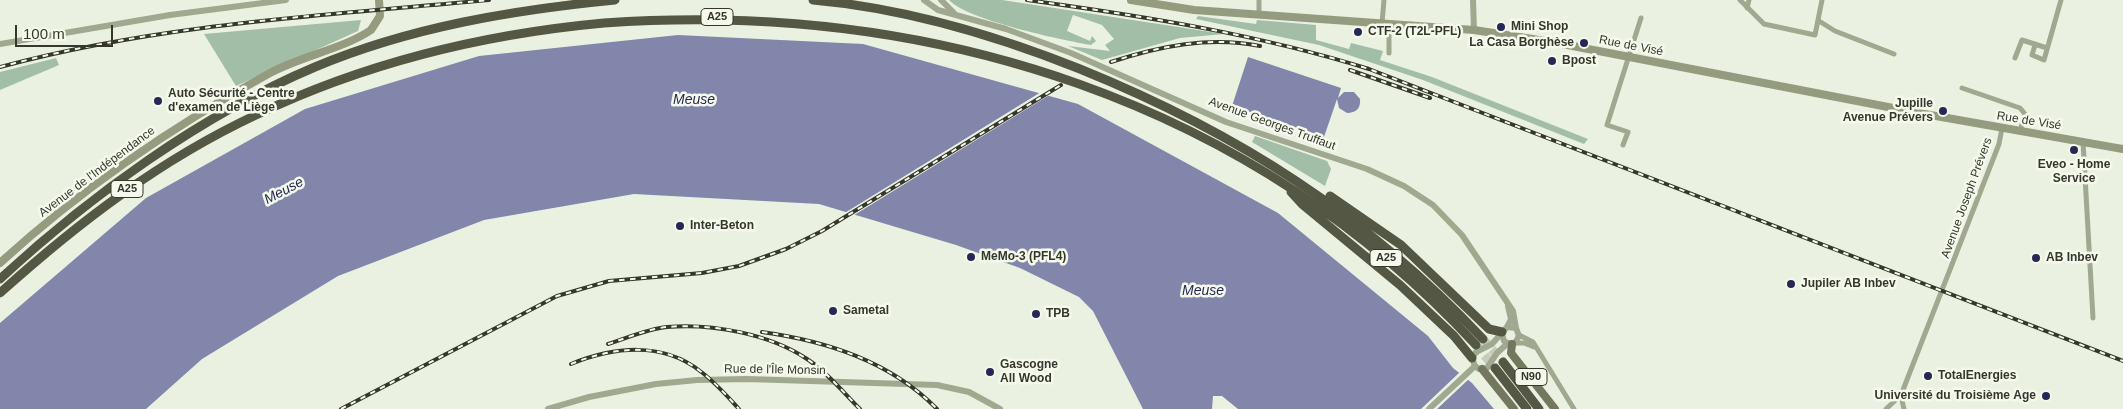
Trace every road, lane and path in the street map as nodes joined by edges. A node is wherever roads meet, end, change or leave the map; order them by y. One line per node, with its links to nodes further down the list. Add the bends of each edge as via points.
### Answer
1 (286, 0): 22 (street, via 170,15)
2 (615, 0): 38 (highway, A25, via 507,13 437,28 376,45 314,68 212,120 138,168 68,221)
3 (813, 0): 35 (highway, A25, via 948,24 1029,49 1177,111)
4 (924, 0): 16 (street, Avenue Georges Truffaut, via 938,10)
5 (941, 0): 16 (street, Avenue Georges Truffaut)
6 (1131, 0): 17 (main road, Rue de Visé, via 1194,10)
7 (1259, 0): 17 (street)
8 (1384, 0): 20 (street)
9 (1473, 0): 21 (street)
10 (1740, 0): 15 (street)
11 (1749, 0): 15 (street)
12 (1822, 0): 19 (street)
13 (2061, 0): 24 (street)
14 (380, 1): 37 (main road, Avenue de l'Indépendance, via 380,16 371,30 274,71 198,114 82,195)
15 (1747, 8): 19 (street, via 1764,24 1815,35)
16 (955, 14): 40 (street, Avenue Georges Truffaut, via 1056,47 1220,119 1367,169 1398,183 1424,198 1456,228)
17 (1259, 15): 20 (main road, Rue de Visé)
18 (1641, 18): 27 (street)
19 (1819, 21): 26 (street, via 1835,31)
20 (1386, 24): 21 (main road, Rue de Visé); 25 (street)
21 (1474, 30): 27 (main road, Rue de Visé)
22 (0, 44)
23 (2035, 44): 24 (street); 24 (street, via 2032,55 2044,60); 28 (street, via 2022,40)
24 (2048, 48)
25 (1389, 53)
26 (1894, 54)
27 (1628, 57): 30 (main road, Rue de Visé); 33 (street, via 1607,126 1628,132)
28 (2016, 58)
29 (1962, 88): 31 (street, via 2020,108 2025,114)
30 (2002, 128): 31 (main road, Rue de Visé); 49 (street, Avenue Joseph Prévers, via 1999,144 1950,275)
31 (2020, 131): 32 (main road, Rue de Visé)
32 (2083, 141): 34 (main road, Rue de Visé); 41 (street)
33 (1623, 146)
34 (2123, 149)
35 (1298, 181): 42 (highway, via 1310,183 1389,235 1485,326 1494,332); 45 (highway, A25, via 1340,209 1391,250 1440,295)
36 (1285, 184): 39 (highway, A25, via 1212,140 1146,108 1065,76 992,55 900,34 813,22 727,17 639,20 509,34 443,49 322,87 258,114 180,154 144,177 74,228); 45 (highway, A25, via 1385,258); 48 (highway, A25, via 1302,204 1400,285 1454,336)
37 (0, 263)
38 (0, 279)
39 (0, 292)
40 (1508, 306): 42 (street, via 1510,319); 43 (street, Avenue Georges Truffaut, via 1515,314)
41 (2093, 318)
42 (1504, 331): 43 (street); 44 (street, via 1502,338); 45 (street)
43 (1518, 331): 44 (street); 46 (street, Avenue Georges Truffaut, via 1531,340)
44 (1512, 343): 46 (street); 47 (street); 56 (main road, N90, via 1512,353)
45 (1481, 345): 47 (street); 48 (street, via 1476,352)
46 (1534, 347): 57 (street, Avenue Georges Truffaut)
47 (1496, 363): 48 (street); 54 (highway); 55 (highway)
48 (1476, 364): 52 (street); 53 (main road, N90)
49 (1900, 396): 58 (street); 59 (street)
50 (548, 409): 51 (street, Rue de l'Île Monsin, via 656,384 746,380 937,385 969,392)
51 (1000, 409)
52 (1429, 409)
53 (1514, 409)
54 (1527, 409)
55 (1539, 409)
56 (1554, 409)
57 (1574, 409)
58 (1886, 409)
59 (1904, 409)

